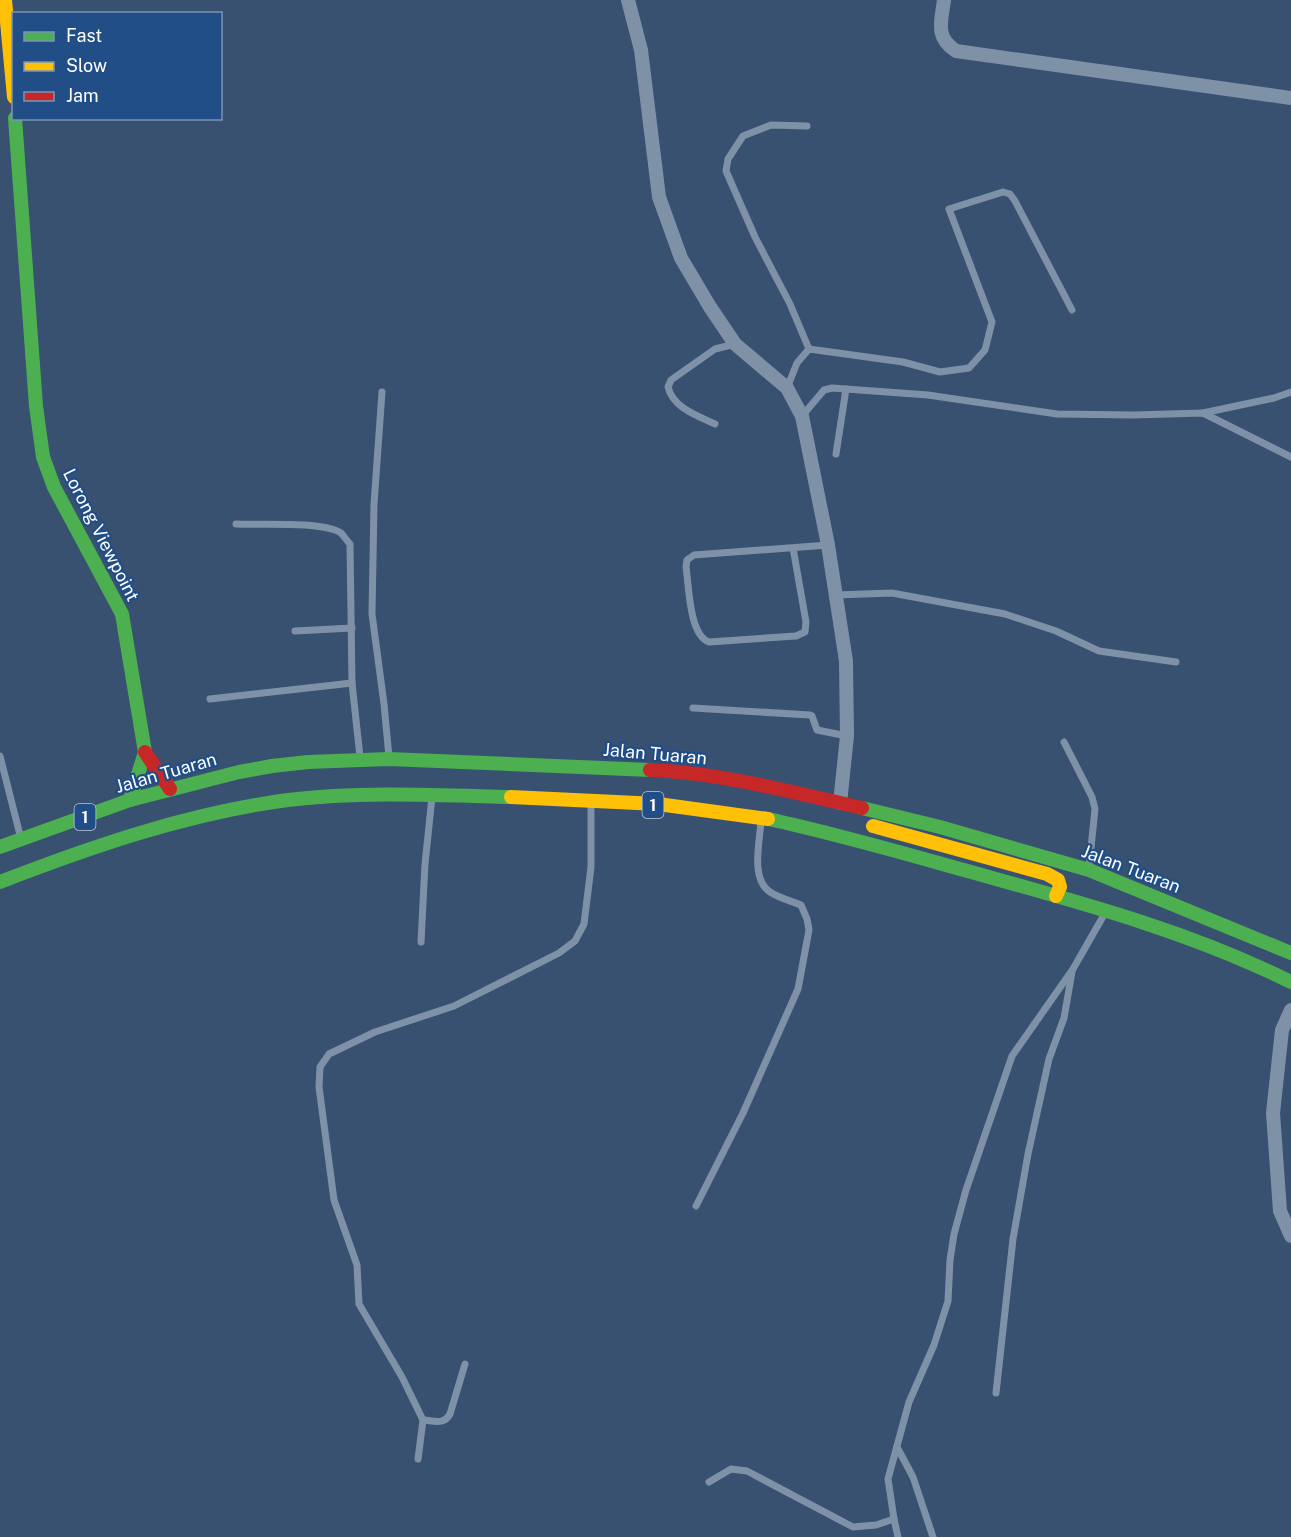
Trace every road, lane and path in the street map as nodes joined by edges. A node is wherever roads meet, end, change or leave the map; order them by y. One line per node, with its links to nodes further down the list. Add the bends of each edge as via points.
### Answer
1 (5, 0): 4 (main road)
2 (628, 0): 9 (street, via 641,50 659,197 681,258)
3 (944, 0): 5 (street, via 940,24 945,44 956,51)
4 (12, 75)
5 (1291, 98)
6 (15, 120): 32 (main road, Lorong Viewpoint, via 43,457 59,496 122,614)
7 (807, 126): 10 (lane, via 771,125 742,136 728,159 726,171)
8 (1072, 309): 10 (lane, via 1015,201 1003,192 949,209 992,322 985,350 969,368 940,372 903,362)
9 (735, 344): 11 (street); 17 (lane, via 715,349 671,380 668,387 680,406)
10 (809, 349): 11 (lane, via 797,363)
11 (787, 388): 16 (street)
12 (846, 388): 15 (lane, via 928,395 1058,414); 16 (lane, via 824,390); 18 (lane)
13 (382, 392): 34 (lane, via 372,614)
14 (1291, 393): 15 (lane)
15 (1203, 412): 19 (lane)
16 (802, 416): 21 (street)
17 (716, 424)
18 (836, 454)
19 (1291, 457)
20 (236, 524): 24 (lane, via 297,525 342,534 350,544)
21 (828, 545): 22 (lane); 23 (street)
22 (793, 548): 22 (lane, via 694,555 687,560 694,627 702,640 796,636 805,632 807,622)
23 (836, 596): 26 (lane, via 892,592 1005,614 1100,651); 30 (street, via 846,661)
24 (352, 628): 25 (lane); 27 (lane)
25 (295, 631)
26 (1176, 662)
27 (352, 684): 28 (lane); 35 (lane)
28 (210, 699)
29 (693, 708): 30 (lane, via 810,715 817,730)
30 (847, 736): 41 (street)
31 (1064, 742): 47 (lane, via 1095,808)
32 (145, 752): 37 (main road); 40 (main road)
33 (0, 756): 45 (lane)
34 (389, 759): 35 (main road, Jalan Tuaran / 1); 36 (main road, Jalan Tuaran / 1, via 682,771)
35 (360, 760): 37 (main road, Jalan Tuaran / 1, via 272,766)
36 (764, 786): 41 (main road, Jalan Tuaran / 1); 42 (main road, via 794,806)
37 (170, 789): 40 (main road, Jalan Tuaran / 1)
38 (432, 795): 39 (main road, 1); 48 (main road, 1, via 305,798 219,813 117,840); 51 (lane)
39 (591, 800): 43 (main road, 1, via 690,807); 60 (lane, via 586,913 575,941 454,1006 375,1032 329,1054 320,1067 319,1087 334,1200 357,1265 359,1304)
40 (130, 801): 45 (main road, Jalan Tuaran / 1)
41 (840, 803): 47 (main road, Jalan Tuaran / 1)
42 (815, 811)
43 (761, 818): 49 (main road, 1, via 824,831); 56 (lane, via 758,873 769,892 801,905 809,930 798,989)
44 (865, 824): 49 (main road, via 1047,874 1058,880)
45 (21, 840): 46 (main road, Jalan Tuaran / 1)
46 (0, 847)
47 (1089, 870): 52 (main road, Jalan Tuaran / 1)
48 (0, 882)
49 (1056, 896): 50 (main road, 1)
50 (1106, 911): 53 (lane); 54 (main road, 1, via 1182,935)
51 (421, 942)
52 (1291, 954)
53 (1073, 969): 59 (lane, via 1064,1018 1048,1059 1028,1154 1013,1239); 61 (lane, via 1012,1056 954,1234 948,1301 909,1402)
54 (1291, 982)
55 (1291, 1010): 57 (street, via 1282,1030 1273,1113 1280,1211)
56 (696, 1206)
57 (1291, 1236)
58 (465, 1364): 60 (lane, via 446,1420)
59 (996, 1393)
60 (423, 1420): 62 (lane)
61 (897, 1447): 64 (lane, via 888,1479); 66 (lane, via 913,1477)
62 (418, 1459)
63 (710, 1482): 64 (lane, via 731,1469 747,1471 853,1527)
64 (894, 1519): 65 (lane)
65 (898, 1537)
66 (933, 1537)

